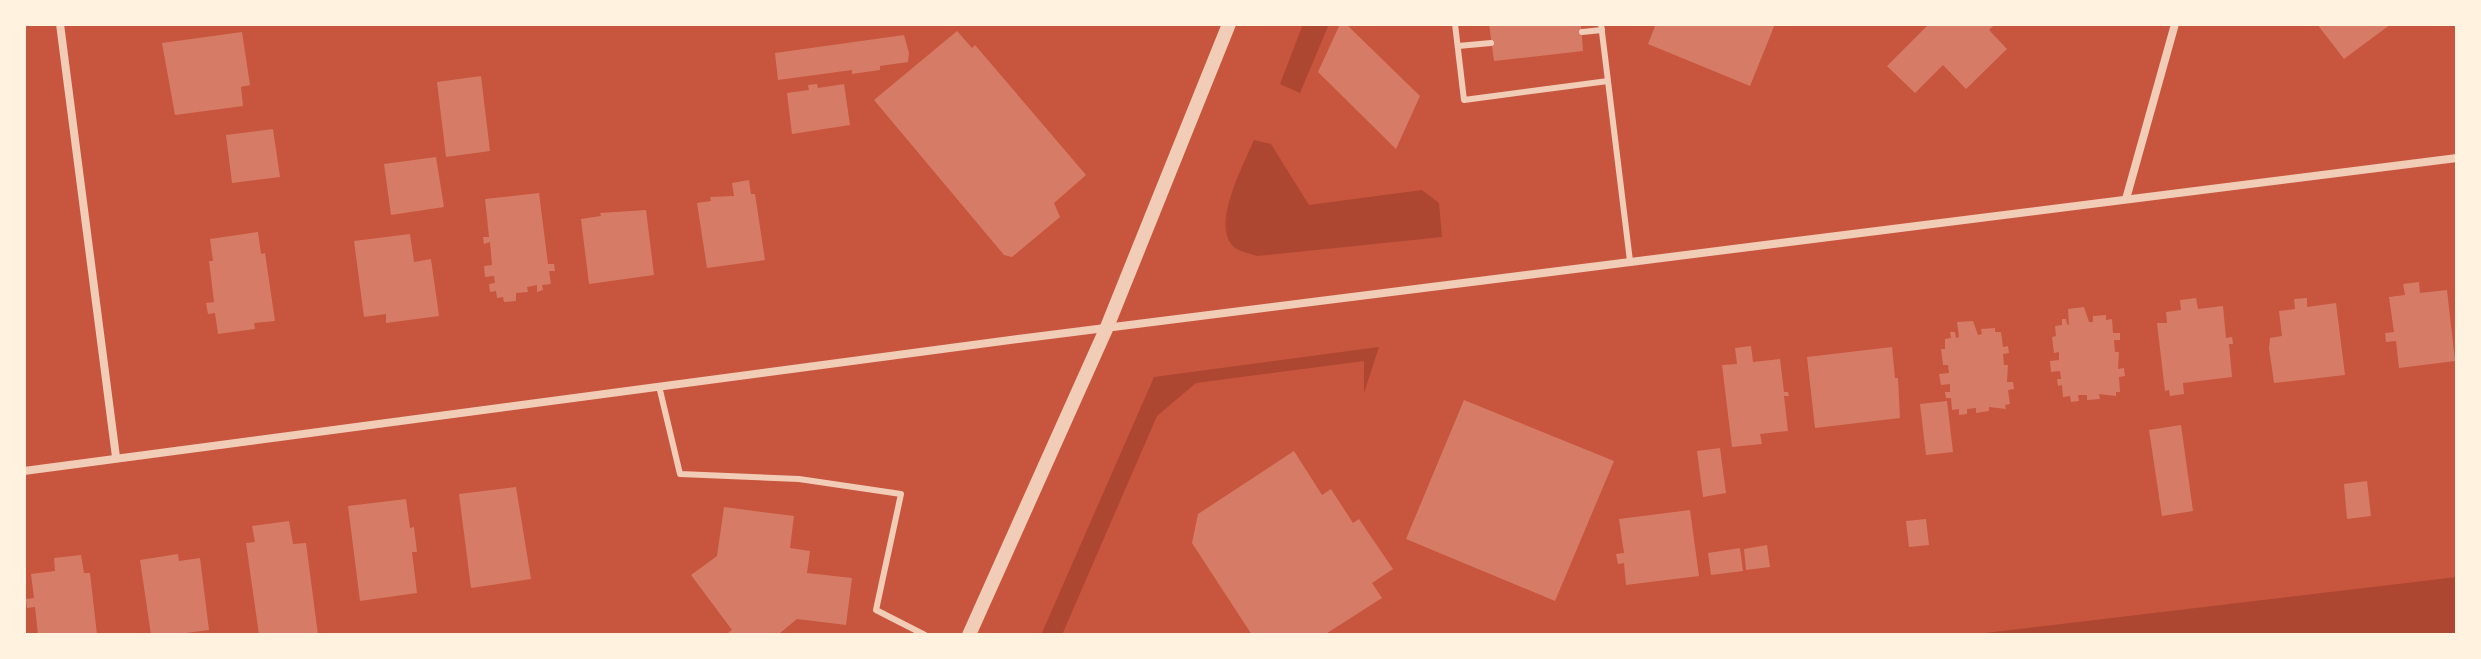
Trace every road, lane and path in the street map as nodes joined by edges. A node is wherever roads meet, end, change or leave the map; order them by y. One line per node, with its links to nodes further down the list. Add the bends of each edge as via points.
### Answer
1 (60, 24): 15 (street)
2 (1229, 24): 13 (street)
3 (1455, 24): 8 (lane)
4 (2175, 24): 11 (street)
5 (1601, 27): 6 (lane); 9 (lane)
6 (1582, 32)
7 (1491, 43): 8 (lane)
8 (1458, 46): 9 (lane, via 1464,100)
9 (1608, 81): 12 (lane)
10 (2457, 158): 11 (street)
11 (2126, 199): 12 (street)
12 (1630, 261): 13 (street)
13 (1107, 327): 14 (street); 18 (street)
14 (659, 386): 15 (street); 17 (lane, via 680,474 799,479 901,494 876,610)
15 (116, 457): 16 (street)
16 (24, 471)
17 (925, 635)
18 (969, 635)

